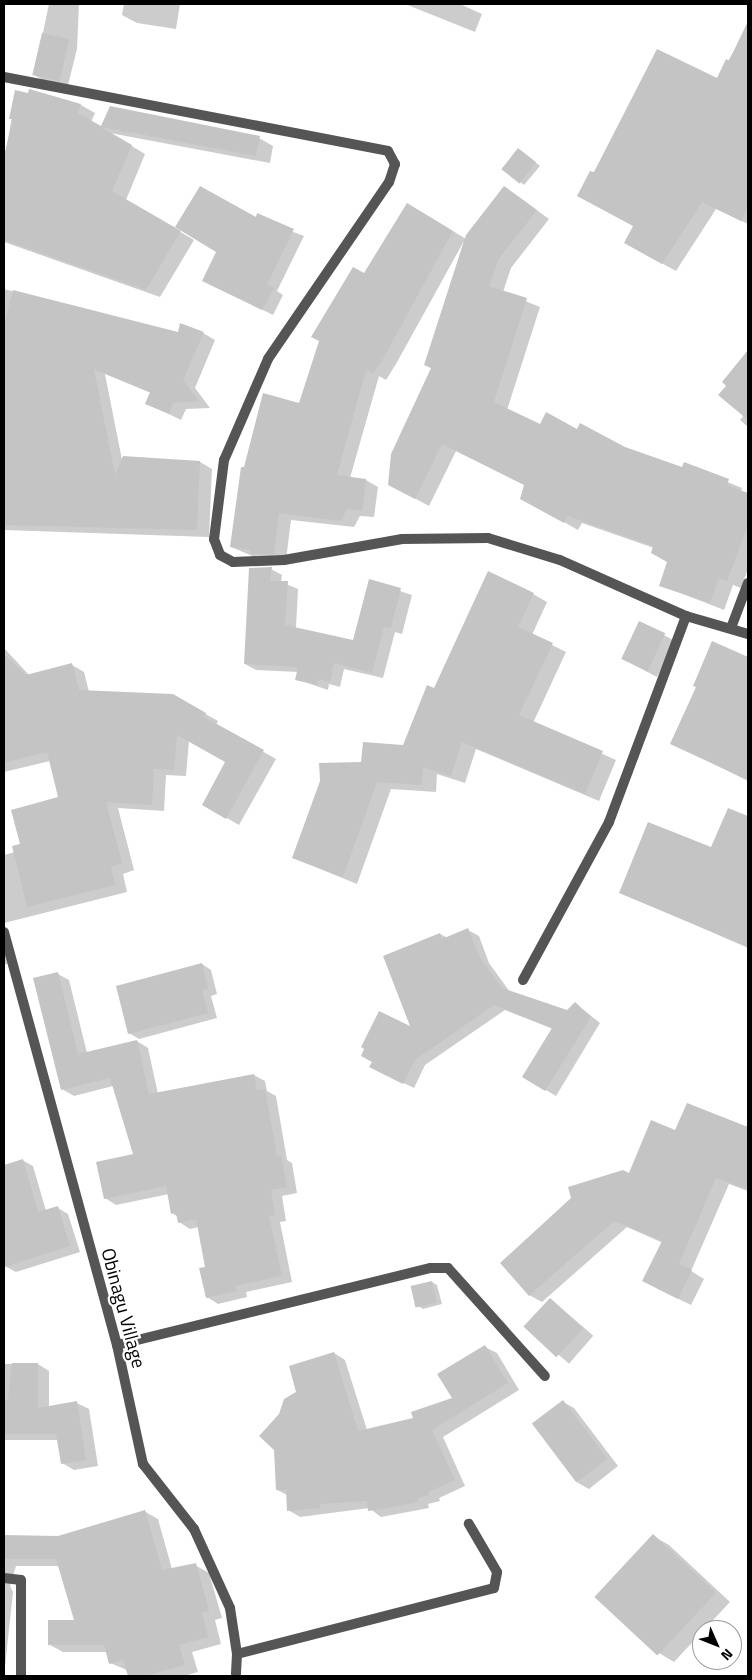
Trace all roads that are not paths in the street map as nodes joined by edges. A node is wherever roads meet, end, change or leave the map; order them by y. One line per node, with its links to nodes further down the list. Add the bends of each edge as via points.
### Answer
1 (4, 77): 3 (street, via 388,151 395,164 388,182 268,359 224,460 214,539 220,555 233,562 284,560 402,539 488,538 560,560)
2 (748, 583): 4 (street)
3 (686, 616): 4 (street); 7 (street, via 609,822)
4 (731, 628): 5 (street)
5 (748, 634)
6 (4, 932): 8 (street, Obinagu Village)
7 (523, 980)
8 (117, 1345): 9 (street, via 431,1268 448,1268); 12 (street, Obinagu Village, via 143,1464 194,1529 230,1608)
9 (544, 1376)
10 (469, 1524): 12 (street, via 497,1572 494,1588)
11 (4, 1578): 13 (street, via 21,1580)
12 (237, 1654): 14 (street, Obinagu Village)
13 (21, 1676)
14 (236, 1676)

